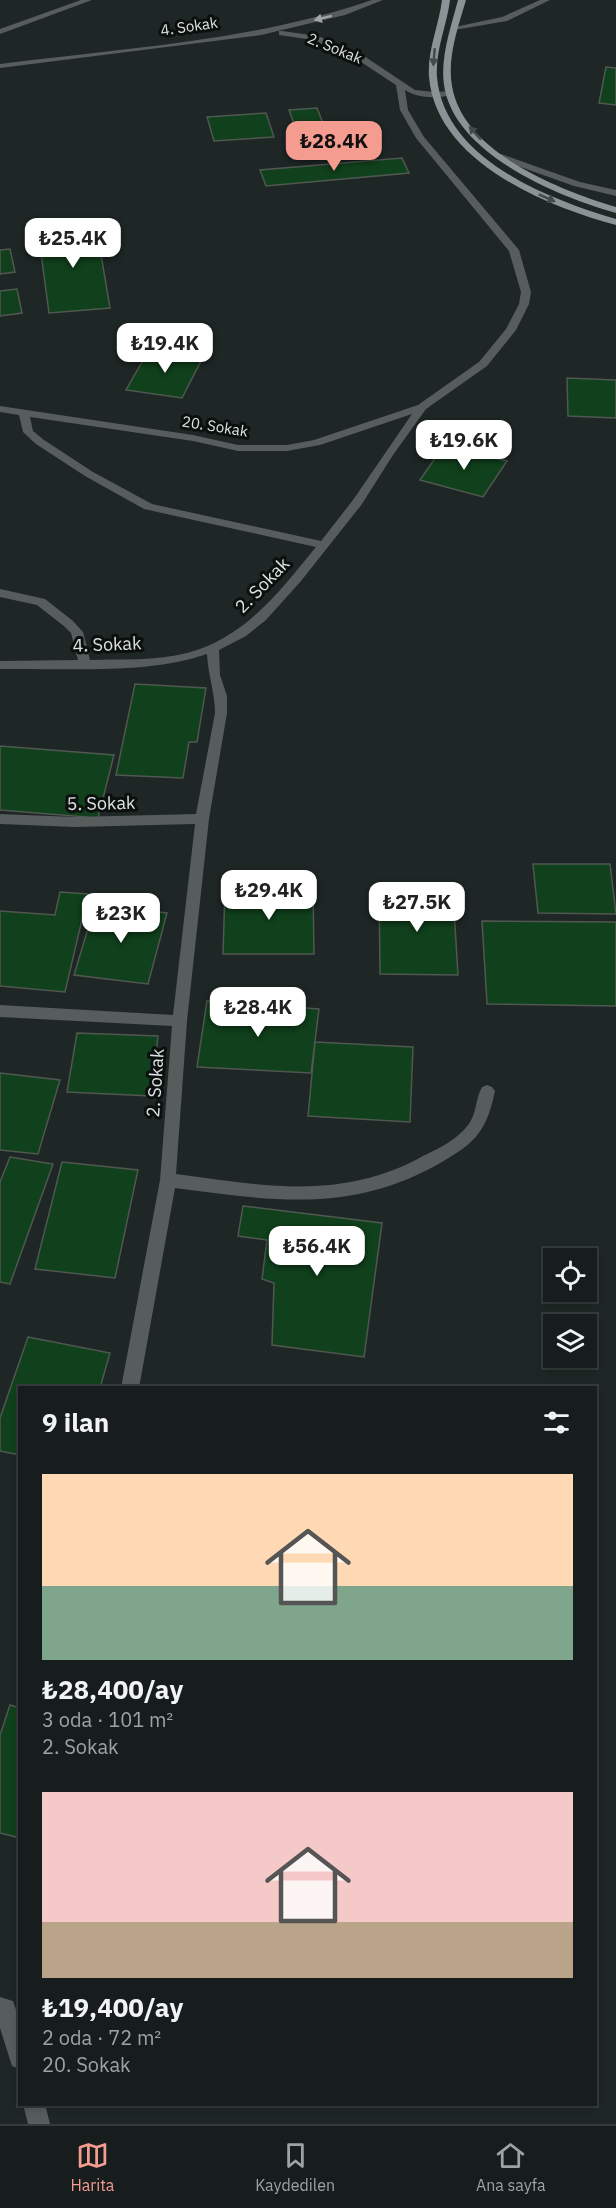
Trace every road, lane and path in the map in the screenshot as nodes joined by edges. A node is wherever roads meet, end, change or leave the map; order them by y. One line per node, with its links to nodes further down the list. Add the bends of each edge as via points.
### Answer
1 (88, 0): 7 (street)
2 (379, 0): 8 (street, 4. Sokak, one-way to 8, via 342,14)
3 (446, 0): 12 (main road, one-way to 12, via 435,45)
4 (462, 0): 6 (main road)
5 (546, 0): 6 (street, via 504,19)
6 (454, 28): 11 (main road)
7 (0, 32)
8 (261, 33): 9 (street, 4. Sokak); 10 (street, 2. Sokak, via 315,38 361,58)
9 (0, 66)
10 (400, 86): 12 (street, 2. Sokak); 17 (street, 2. Sokak, via 404,110 420,138 514,250 526,292 511,330 483,364)
11 (450, 93): 12 (street, 2. Sokak); 13 (main road, one-way to 11, via 471,130)
12 (434, 95): 16 (main road, one-way to 16, via 456,134 495,169 541,196)
13 (498, 156): 14 (street, via 577,184); 15 (main road, via 547,186)
14 (616, 193)
15 (616, 210)
16 (616, 222)
17 (422, 407): 19 (street, 20. Sokak, via 316,443 287,448 237,448); 21 (street, 2. Sokak, via 358,502)
18 (0, 409): 19 (street, 20. Sokak)
19 (24, 412): 20 (street); 21 (street, via 28,432 40,442 148,507)
20 (0, 422)
21 (324, 544): 23 (street, 2. Sokak, via 262,617)
22 (0, 592): 24 (street, via 41,602 69,624 77,632)
23 (213, 648): 24 (street, 4. Sokak, via 137,663); 27 (street, 2. Sokak, via 221,712)
24 (85, 664): 25 (street, 4. Sokak)
25 (0, 665)
26 (0, 819): 27 (street, 5. Sokak)
27 (202, 819): 29 (street, 2. Sokak)
28 (0, 1011): 29 (street)
29 (180, 1022): 31 (street, 2. Sokak)
30 (487, 1091): 31 (street, via 483,1117 464,1142 399,1177 359,1188 307,1192)
31 (168, 1180): 32 (street, 2. Sokak)
32 (130, 1386)
33 (0, 2008): 34 (street, via 5,2009)
34 (18, 2051)
35 (34, 2106): 36 (street)
36 (39, 2124)

